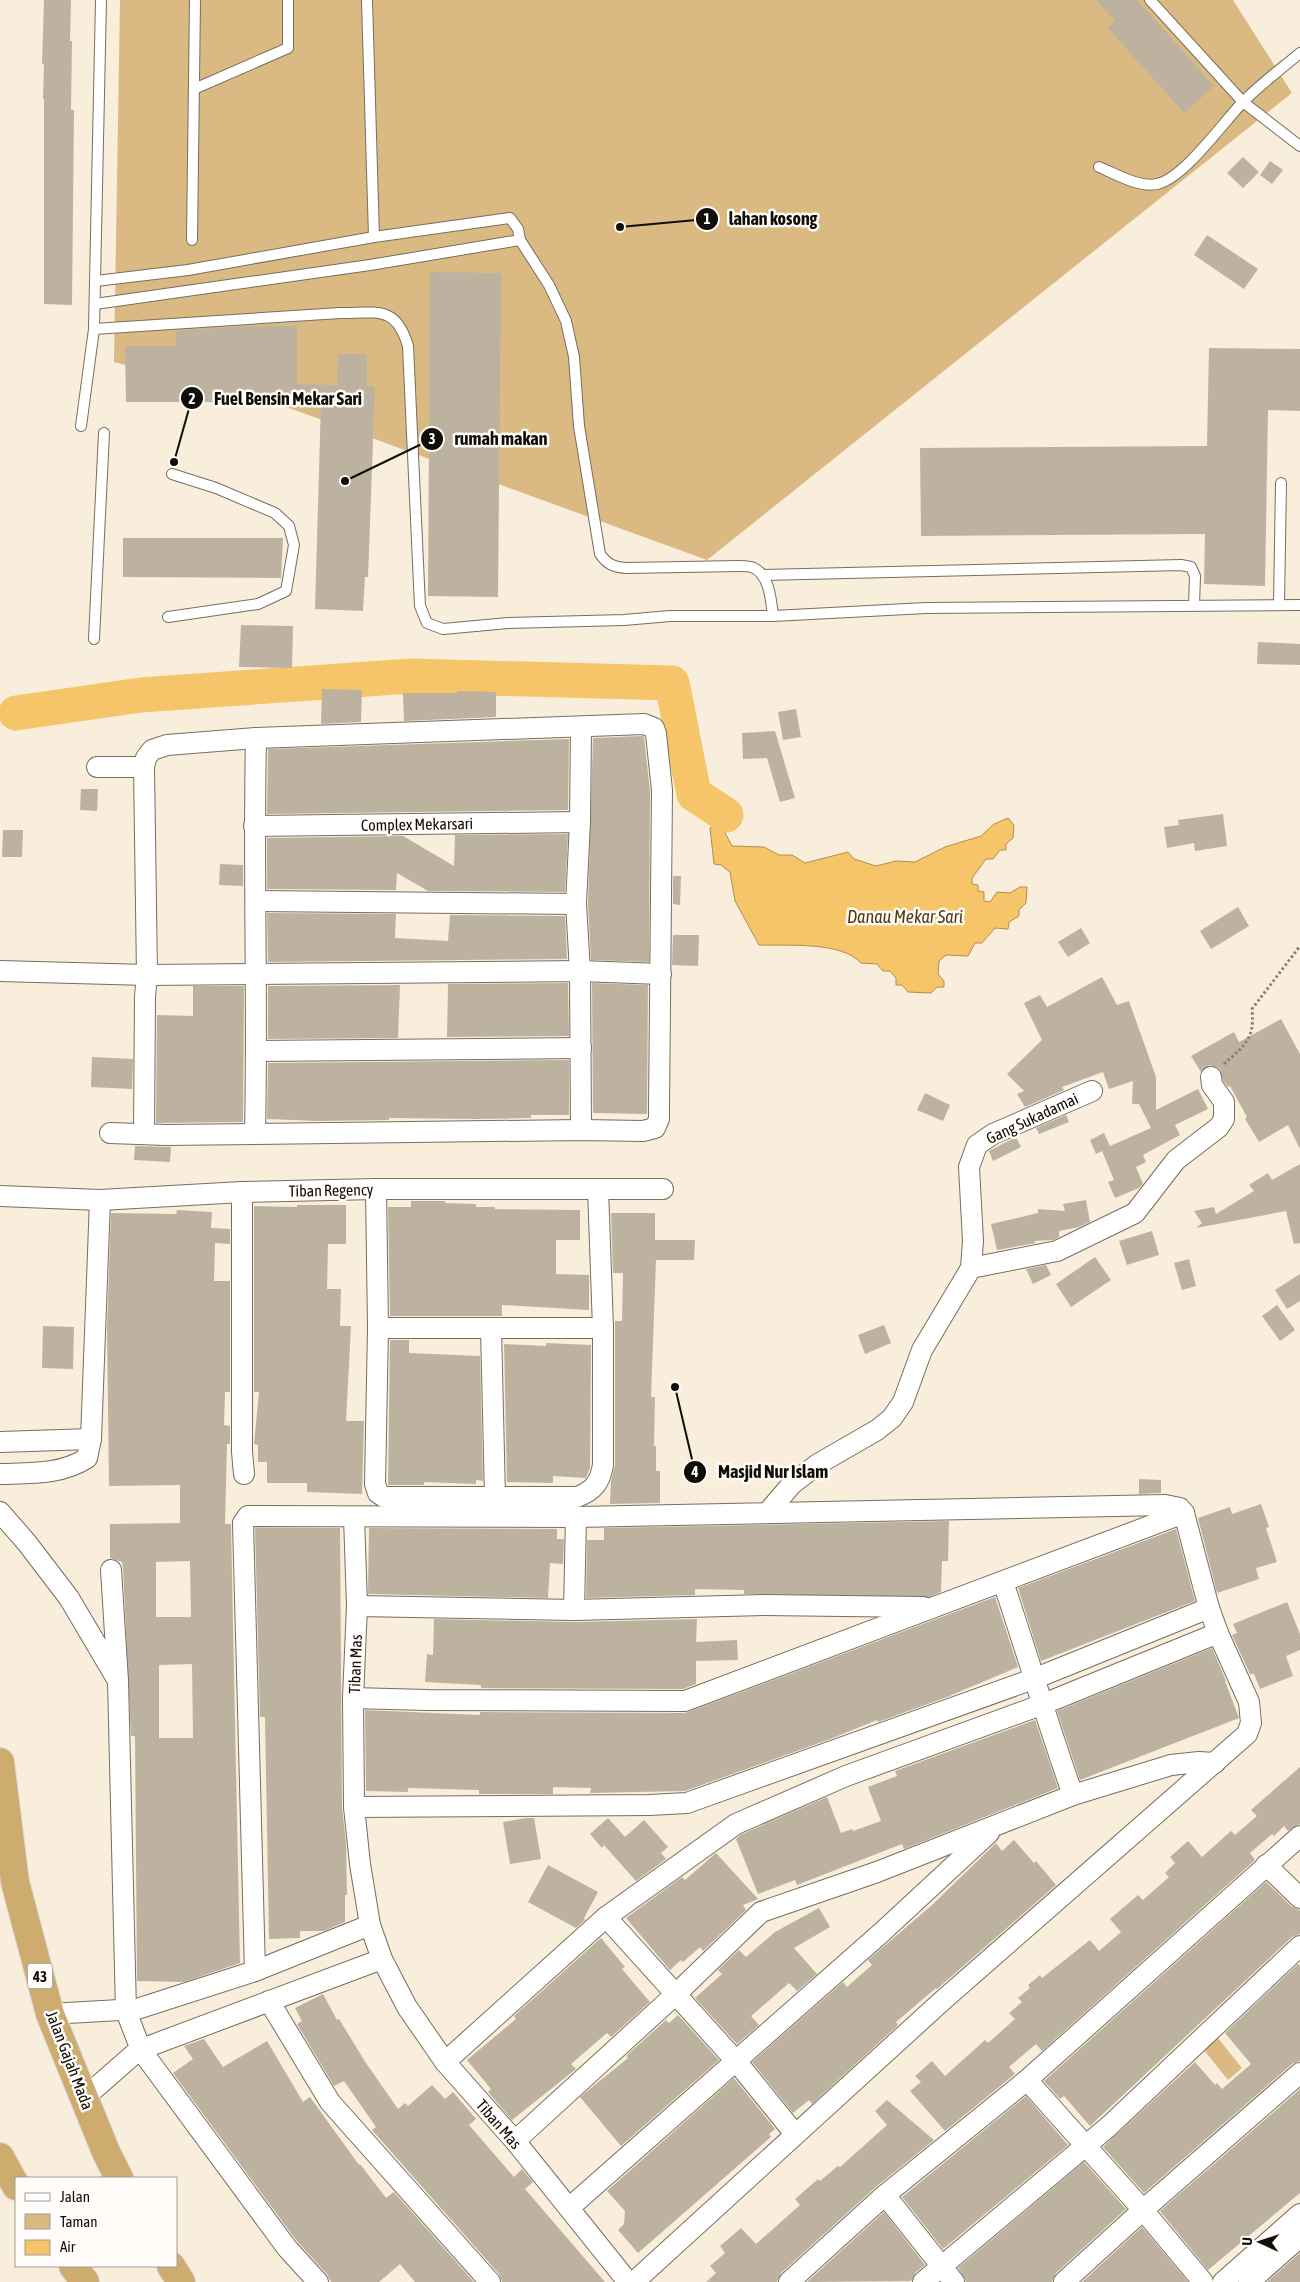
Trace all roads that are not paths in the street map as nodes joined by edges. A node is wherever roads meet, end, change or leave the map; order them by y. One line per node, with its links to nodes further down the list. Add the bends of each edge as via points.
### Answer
1 (102, 0): 14 (lane)
2 (195, 0): 7 (lane)
3 (288, 0): 7 (lane, via 288,48)
4 (367, 0): 11 (lane)
5 (1150, 0): 8 (lane)
6 (1300, 53): 8 (lane)
7 (194, 88): 12 (lane)
8 (1243, 102): 9 (lane); 10 (lane, via 1190,162 1174,176 1157,184 1142,185)
9 (1300, 146)
10 (1099, 167)
11 (374, 237): 13 (lane, via 510,218 518,229); 14 (lane, via 188,270)
12 (192, 240)
13 (520, 240): 15 (lane); 21 (lane, via 549,284 566,321 574,358 580,426 600,554 605,562 626,568 739,566 754,568)
14 (96, 281): 15 (lane)
15 (95, 304): 16 (lane)
16 (94, 329): 17 (lane); 25 (lane, via 340,313 378,313 397,321 408,346 420,606 428,624 434,627 670,616)
17 (80, 426)
18 (104, 433): 27 (lane)
19 (172, 474): 26 (lane, via 275,513 289,526 294,545 286,591 258,604)
20 (1281, 483): 23 (lane)
21 (762, 575): 22 (lane, via 1181,565 1191,567 1195,576); 25 (lane, via 768,587)
22 (1194, 605): 23 (lane); 25 (lane, via 926,608)
23 (1278, 605): 24 (lane)
24 (1300, 605)
25 (773, 616)
26 (168, 617)
27 (94, 639)
28 (580, 727): 29 (street); 32 (street); 38 (street, via 644,724 654,728 656,734 662,790)
29 (256, 738): 31 (street, via 161,746 152,750); 33 (street)
30 (97, 767): 31 (street)
31 (144, 767): 39 (street)
32 (580, 822): 33 (street, Complex Mekarsari); 35 (street)
33 (254, 826): 34 (street)
34 (256, 900): 35 (street); 40 (street)
35 (576, 904): 37 (street)
36 (0, 971): 39 (street)
37 (580, 971): 38 (street); 40 (street); 41 (street)
38 (661, 974): 45 (street, via 657,1124 643,1131)
39 (148, 975): 40 (street); 48 (street)
40 (256, 975): 42 (street)
41 (581, 1048): 42 (street); 45 (street)
42 (257, 1051): 47 (street)
43 (1211, 1076): 55 (street, via 1212,1085 1224,1102 1224,1119 1219,1128 1176,1160 1136,1212 1057,1251)
44 (1092, 1090): 55 (street, Gang Sukadamai, via 993,1134 977,1145 969,1167 973,1242)
45 (581, 1130): 47 (street)
46 (110, 1133): 48 (street)
47 (255, 1133): 48 (street)
48 (144, 1134)
49 (376, 1189): 50 (street, Tiban Regency); 52 (street, Tiban Regency); 56 (street)
50 (598, 1189): 51 (street, Tiban Regency); 57 (street)
51 (663, 1189)
52 (242, 1192): 54 (street, Tiban Regency); 62 (street)
53 (0, 1196): 54 (street, Tiban Regency)
54 (100, 1200): 59 (street)
55 (970, 1268): 65 (street, via 922,1350 903,1402 892,1418 818,1464 792,1484)
56 (378, 1328): 58 (street); 63 (street, via 375,1484 378,1493 384,1497)
57 (603, 1328): 58 (street); 63 (street, via 603,1465 595,1487 577,1497)
58 (491, 1329): 63 (street)
59 (91, 1439): 60 (street); 61 (street, via 87,1458 72,1468 45,1473)
60 (0, 1442)
61 (0, 1474)
62 (244, 1474)
63 (494, 1497)
64 (0, 1512): 77 (street, via 69,1598)
65 (768, 1512): 66 (street, via 1165,1505 1180,1508); 68 (street)
66 (1184, 1513): 70 (street); 73 (street)
67 (354, 1517): 68 (street); 71 (street, Tiban Mas); 93 (street, via 248,1516 243,1523)
68 (576, 1518): 74 (street)
69 (111, 1570): 77 (street)
70 (1003, 1582): 72 (street); 76 (street)
71 (357, 1606): 74 (street); 78 (street, Tiban Mas)
72 (933, 1607): 74 (street, via 765,1605); 78 (street, via 685,1701)
73 (1209, 1608): 75 (street); 76 (street)
74 (574, 1610)
75 (1218, 1634): 79 (street); 81 (street, via 1249,1702 1251,1723 1246,1734)
76 (1036, 1678): 79 (street); 83 (street, via 687,1802 649,1806)
77 (118, 1681): 97 (street)
78 (353, 1698): 83 (street, Tiban Mas)
79 (1041, 1705): 82 (street); 88 (street, via 846,1776 736,1824)
80 (0, 1762): 98 (highway, Jalan Gajah Mada / 43, via 15,1882)
81 (1215, 1763): 82 (street, via 1171,1765); 105 (street)
82 (1073, 1796): 84 (street)
83 (354, 1807): 89 (street, Tiban Mas)
84 (997, 1826): 95 (street, via 761,1912); 100 (street)
85 (1300, 1836): 86 (street)
86 (1266, 1865): 87 (street); 103 (street)
87 (1300, 1898)
88 (606, 1917): 95 (street); 101 (street)
89 (370, 1925): 91 (street, Tiban Mas); 92 (street)
90 (1300, 1946): 107 (street)
91 (382, 1959): 94 (street); 101 (street, Tiban Mas, via 407,2007)
92 (280, 1960): 93 (street); 94 (street)
93 (255, 1971): 97 (street)
94 (290, 1992): 96 (street)
95 (676, 1994): 100 (street); 106 (street)
96 (269, 2001): 99 (street); 122 (street, via 330,2102)
97 (126, 2011): 98 (street); 99 (street)
98 (50, 2014): 104 (highway, Jalan Gajah Mada / 43)
99 (141, 2050): 104 (street); 121 (street, via 287,2248)
100 (736, 2061): 105 (street); 112 (street)
101 (445, 2062): 106 (street, Tiban Mas)
102 (1300, 2073): 113 (street)
103 (1027, 2080): 107 (street); 111 (street)
104 (84, 2098): 109 (highway, Jalan Gajah Mada / 43)
105 (794, 2134): 124 (street)
106 (515, 2141): 112 (street, Tiban Mas)
107 (1084, 2146): 113 (street); 118 (street)
108 (0, 2157): 110 (highway)
109 (118, 2177)
110 (15, 2184)
111 (885, 2195): 118 (street); 125 (street)
112 (570, 2208): 123 (street, Tiban Mas)
113 (1143, 2210): 128 (street); 129 (street)
114 (1300, 2214): 130 (street)
115 (1300, 2237): 131 (street)
116 (75, 2267): 119 (highway)
117 (171, 2267): 120 (highway)
118 (940, 2267): 126 (street); 127 (street)
119 (85, 2282)
120 (181, 2282)
121 (318, 2282)
122 (490, 2282)
123 (628, 2282)
124 (634, 2282)
125 (789, 2282)
126 (923, 2282)
127 (954, 2282)
128 (1064, 2282)
129 (1203, 2282)
130 (1223, 2282)
131 (1249, 2282)

